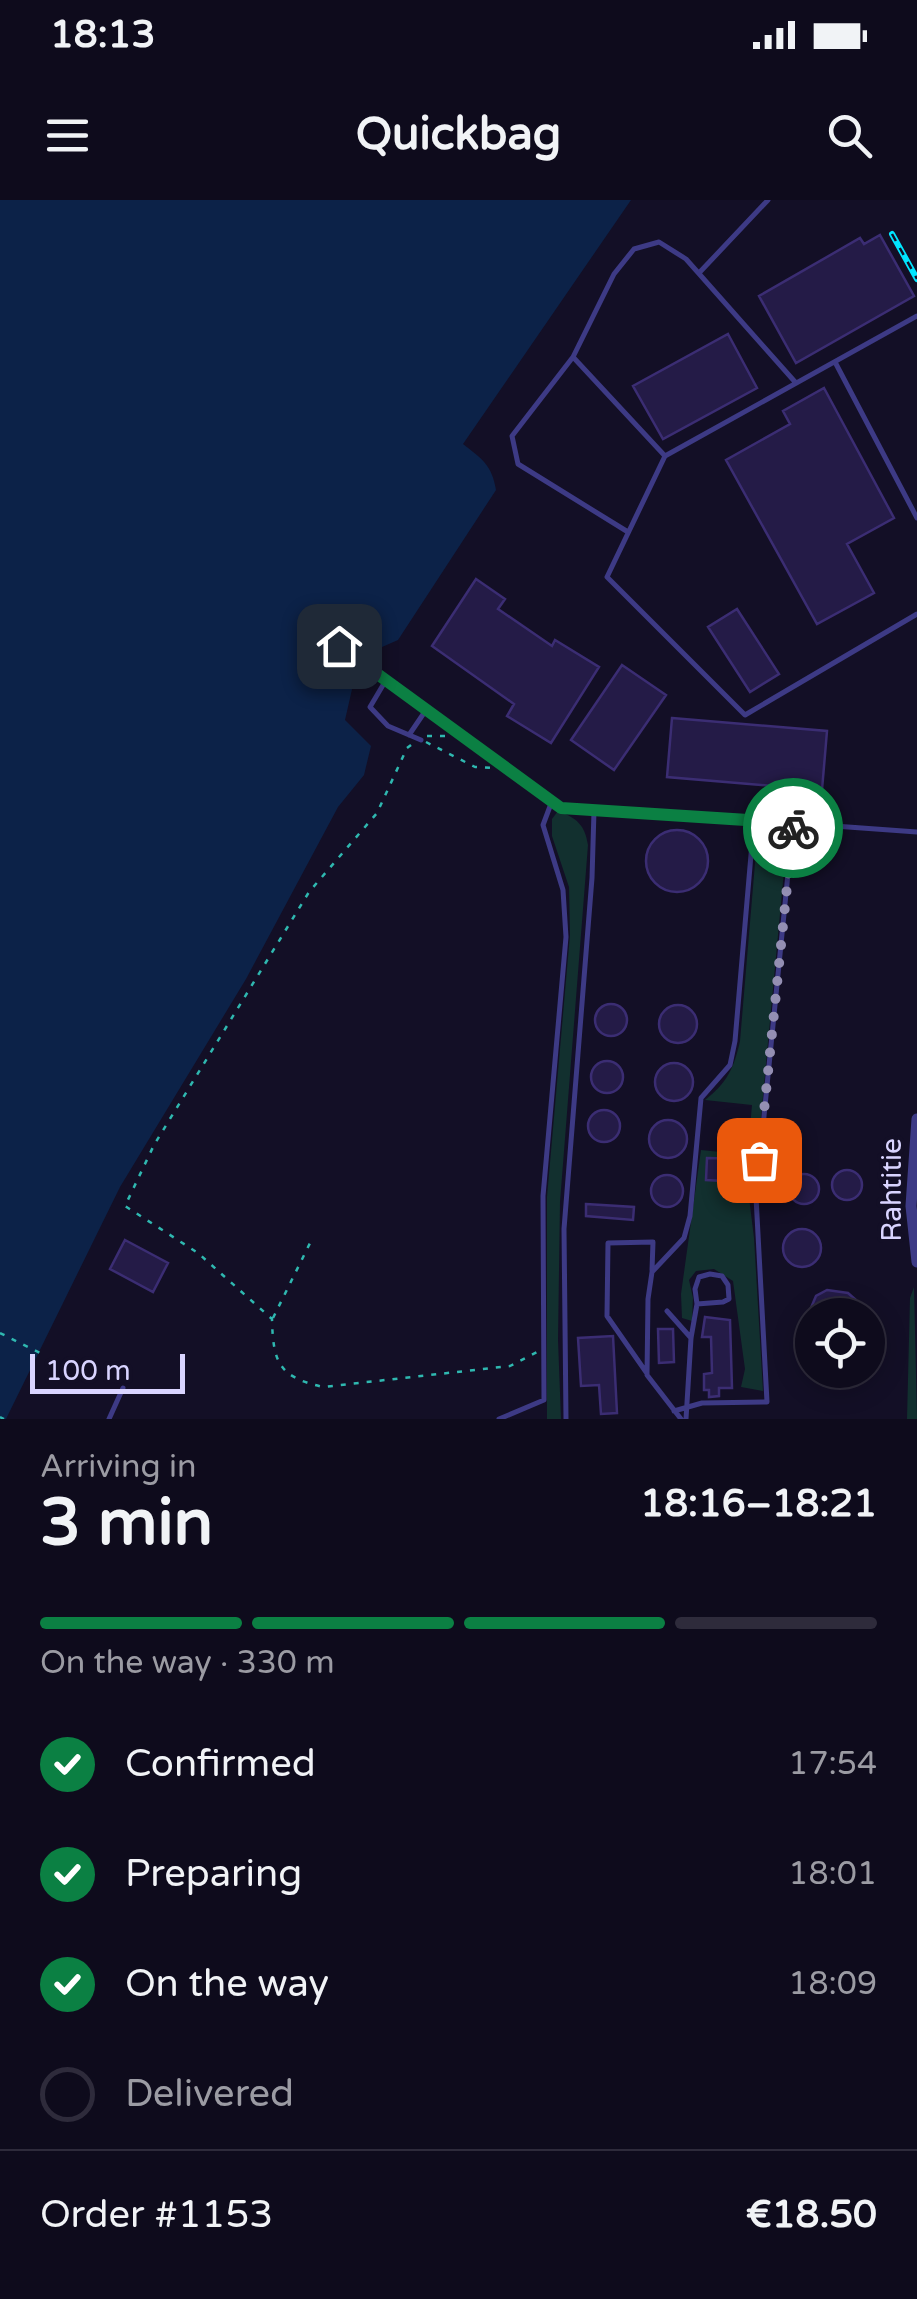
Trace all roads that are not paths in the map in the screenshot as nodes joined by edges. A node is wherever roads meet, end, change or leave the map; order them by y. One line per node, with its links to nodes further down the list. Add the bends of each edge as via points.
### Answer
1 (768, 200): 2 (lane)
2 (699, 273): 4 (lane, via 658,242 634,250 614,274); 6 (lane)
3 (917, 316): 5 (lane)
4 (574, 357): 7 (lane); 9 (lane, via 512,436 518,464)
5 (835, 362): 6 (lane); 8 (lane)
6 (796, 384): 7 (lane)
7 (665, 456): 9 (lane)
8 (917, 518)
9 (628, 532): 10 (lane, via 607,577 745,715)
10 (917, 614)
11 (339, 646): 12 (lane)
12 (386, 680): 13 (lane); 14 (lane, via 370,707)
13 (426, 710): 14 (lane); 16 (lane)
14 (408, 735): 15 (lane)
15 (421, 740)
16 (552, 801): 17 (lane); 32 (lane, via 542,825 562,890 566,937 543,1196 544,1400)
17 (594, 811): 18 (lane); 33 (lane, via 564,1229)
18 (754, 820): 19 (lane); 23 (lane, via 730,1065 701,1098 684,1238)
19 (793, 823): 20 (lane); 29 (lane, via 756,1197 767,1402)
20 (917, 832)
21 (917, 1119): 22 (street, Rahtitie, via 910,1206)
22 (917, 1262)
23 (652, 1272): 27 (lane); 27 (lane, via 652,1242 608,1243 607,1316)
24 (698, 1304): 24 (lane, via 700,1278 722,1276 728,1298); 26 (lane)
25 (667, 1311): 26 (lane)
26 (691, 1338): 29 (lane)
27 (648, 1375): 30 (lane)
28 (123, 1388): 31 (lane)
29 (688, 1407): 30 (lane); 34 (lane)
30 (674, 1410): 34 (lane)
31 (109, 1419)
32 (500, 1419)
33 (566, 1419)
34 (683, 1419)

